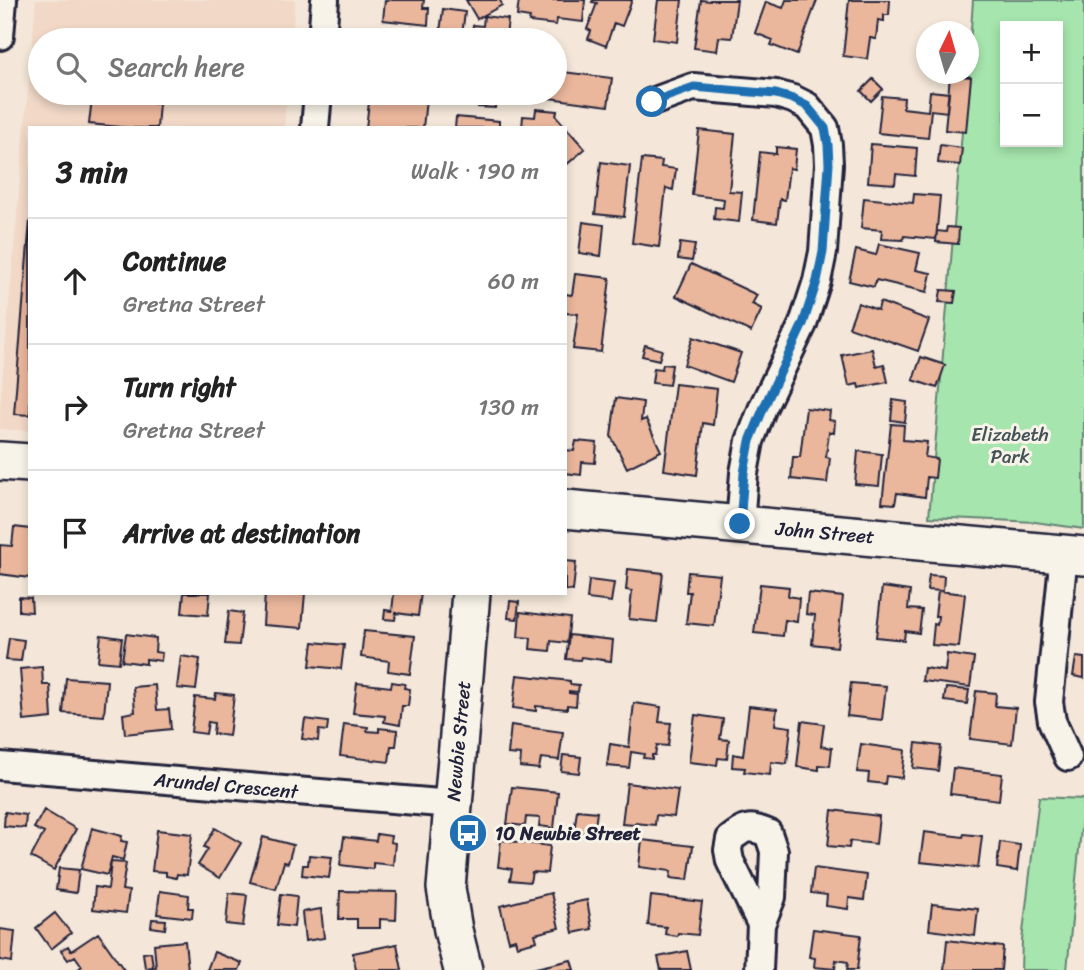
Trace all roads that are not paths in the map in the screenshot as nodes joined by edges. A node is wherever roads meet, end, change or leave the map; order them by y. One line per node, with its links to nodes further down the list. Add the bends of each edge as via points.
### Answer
1 (3, 0): 4 (street)
2 (325, 0): 3 (street)
3 (323, 28)
4 (0, 36)
5 (652, 102): 11 (street, via 694,87 776,94 807,106 827,137 828,189 817,281 803,324 750,441)
6 (317, 105): 7 (street)
7 (315, 126)
8 (0, 461): 9 (street)
9 (28, 463)
10 (567, 509): 11 (street, John Street)
11 (740, 524): 12 (street, John Street)
12 (1074, 555): 14 (street, via 1049,702)
13 (471, 595): 16 (street, Newbie Street)
14 (1068, 757)
15 (0, 766): 16 (street, Arundel Crescent)
16 (452, 804): 18 (street, Newbie Street, via 446,888)
17 (761, 924): 19 (street)
18 (463, 970)
19 (758, 970)

